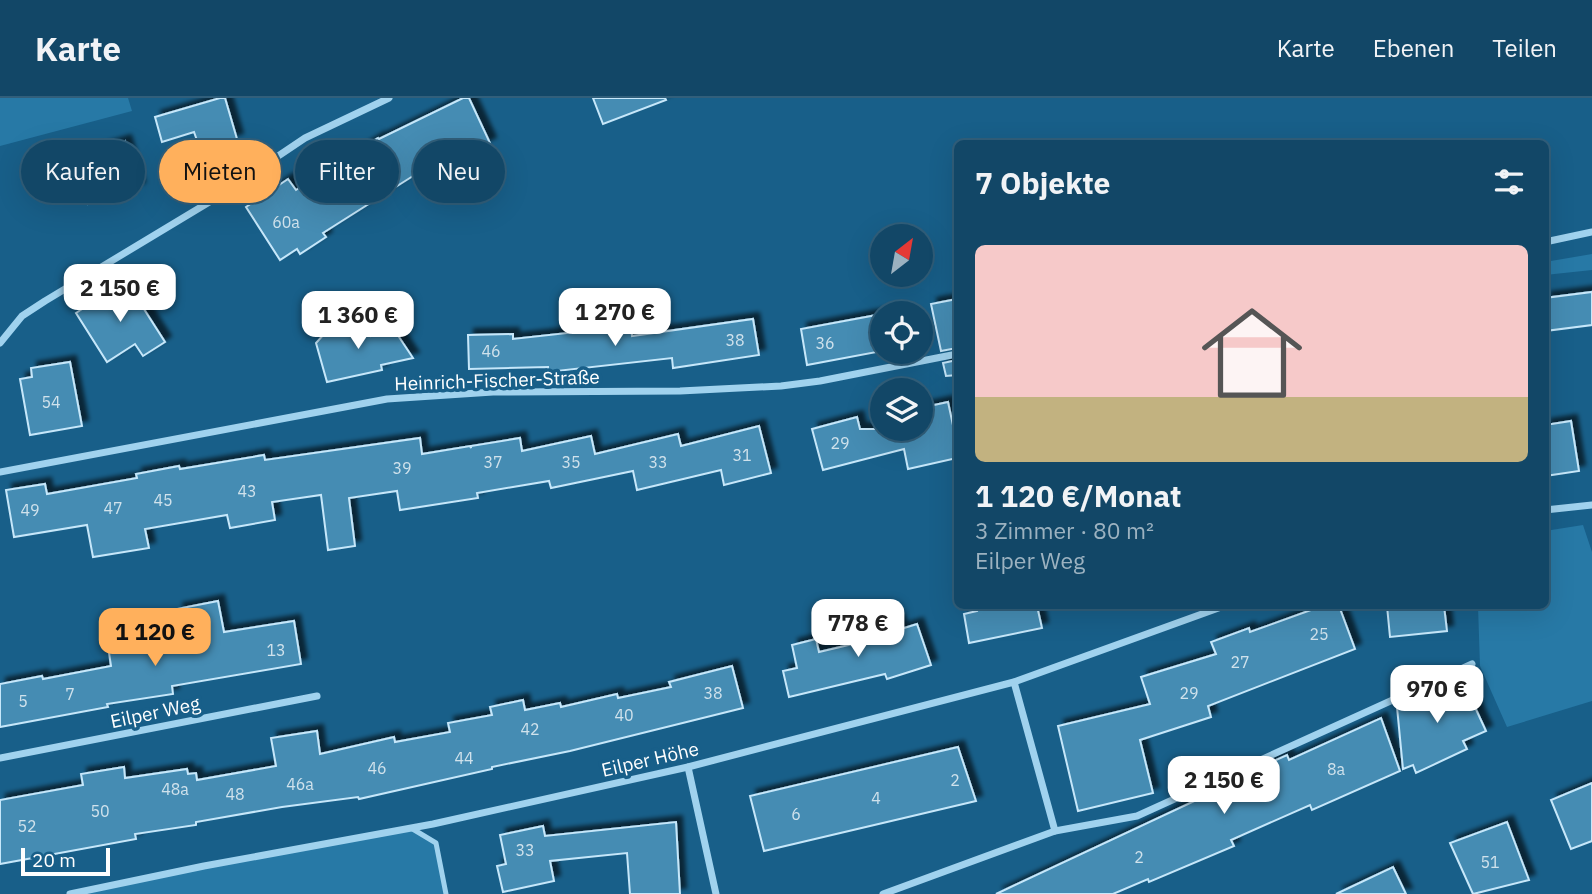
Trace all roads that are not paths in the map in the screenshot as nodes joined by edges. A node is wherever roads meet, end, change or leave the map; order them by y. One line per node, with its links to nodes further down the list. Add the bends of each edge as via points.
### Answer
1 (389, 98): 4 (street, via 305,138 45,301 22,316)
2 (1592, 232): 3 (street)
3 (1549, 241)
4 (0, 343)
5 (954, 355): 6 (street, Heinrich-Fischer-Straße, via 781,386 493,392 387,399)
6 (0, 472)
7 (1592, 505): 8 (street)
8 (1549, 510)
9 (1216, 609): 11 (street, Eilper Höhe)
10 (1472, 664): 16 (street, via 1137,816)
11 (1014, 682): 14 (street, Eilper Höhe); 16 (street)
12 (317, 696): 13 (street, Eilper Weg)
13 (0, 758)
14 (688, 767): 15 (street, Eilper Höhe); 19 (street)
15 (411, 828): 17 (street, Eilper Höhe); 18 (lane, via 436,843)
16 (1055, 831): 20 (street)
17 (69, 894)
18 (446, 894)
19 (716, 894)
20 (883, 894)

